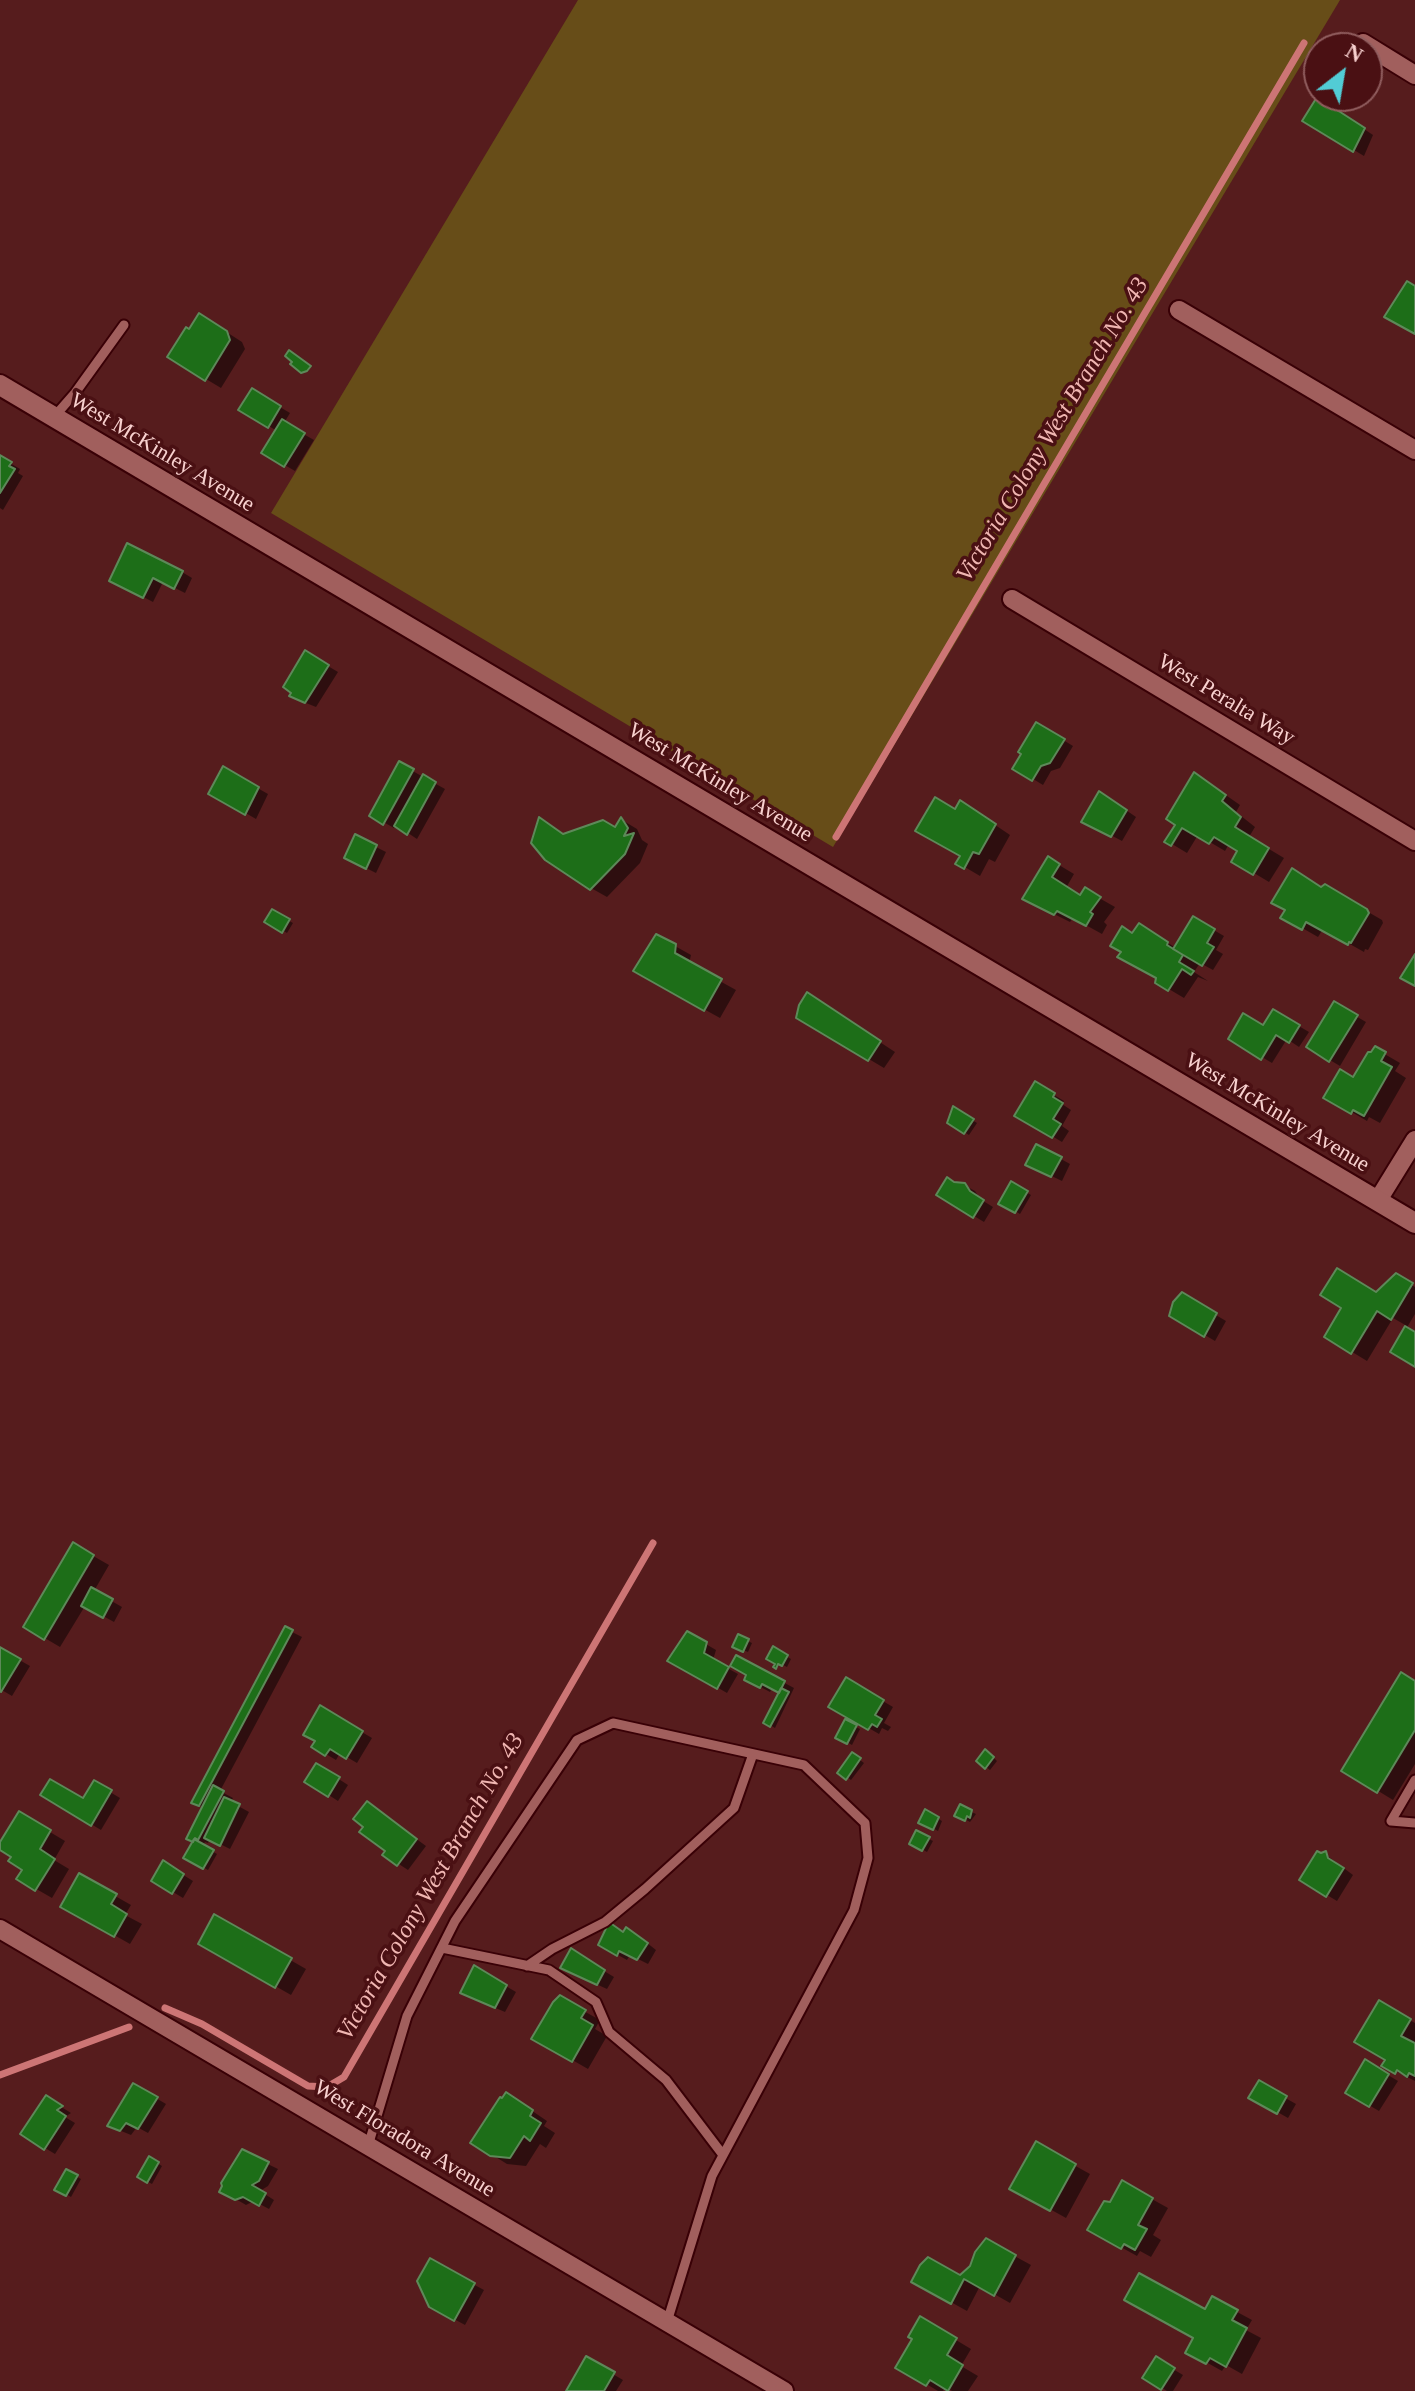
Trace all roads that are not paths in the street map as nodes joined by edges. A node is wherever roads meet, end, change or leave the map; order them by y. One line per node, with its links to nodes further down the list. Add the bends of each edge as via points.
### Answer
1 (1383, 55): 2 (street)
2 (1415, 75)
3 (1179, 310): 7 (street)
4 (124, 325): 6 (lane)
5 (0, 385): 6 (main road, West McKinley Avenue)
6 (54, 417): 11 (main road, West McKinley Avenue)
7 (1415, 450)
8 (1012, 599): 9 (street, West Peralta Way)
9 (1415, 841)
10 (1415, 1140): 11 (street)
11 (1378, 1200): 12 (main road, West McKinley Avenue)
12 (1415, 1223)
13 (753, 1754): 17 (lane, via 613,1723 577,1740); 18 (lane, via 734,1808 605,1922); 20 (lane, via 804,1765 865,1823 868,1858 854,1910)
14 (1415, 1780): 15 (lane, via 1391,1821)
15 (1415, 1823)
16 (0, 1929): 19 (street, West Floradora Avenue)
17 (442, 1948): 18 (lane); 19 (lane, via 407,2016)
18 (527, 1966): 20 (lane, via 549,1970 596,2002 609,2032 666,2080)
19 (368, 2146): 21 (street, West Floradora Avenue)
20 (723, 2155): 21 (lane)
21 (667, 2322): 22 (street, West Floradora Avenue)
22 (784, 2391)

